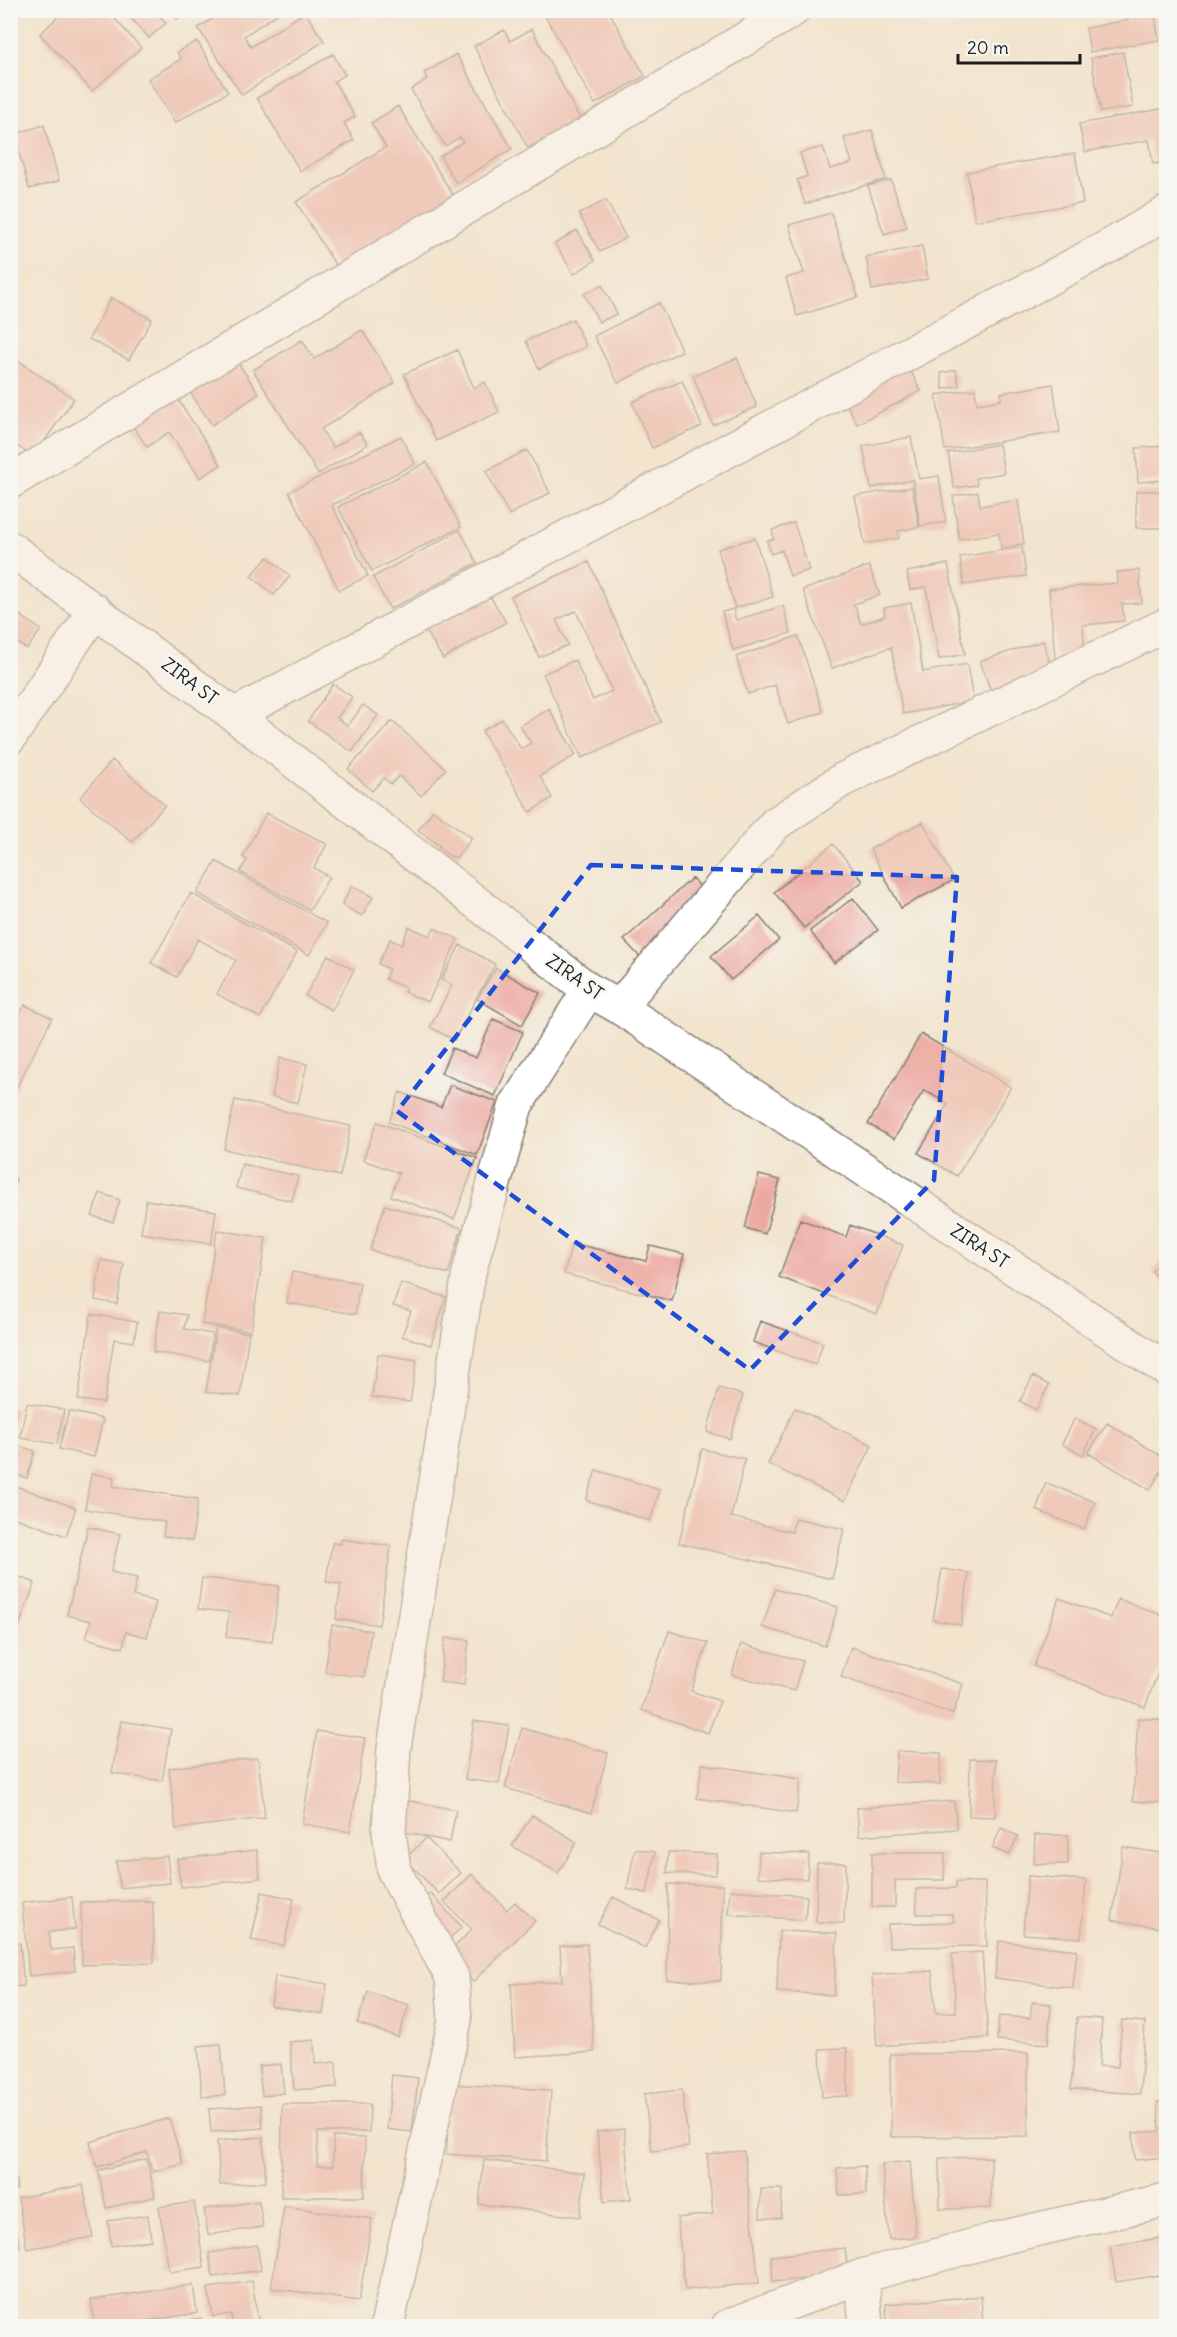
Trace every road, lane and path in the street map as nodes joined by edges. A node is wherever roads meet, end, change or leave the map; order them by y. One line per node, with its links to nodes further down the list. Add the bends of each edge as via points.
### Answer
1 (793, 10): 3 (street)
2 (1167, 213): 7 (street)
3 (10, 482)
4 (10, 548): 5 (street, ZIRA ST)
5 (95, 610): 7 (street, ZIRA ST); 8 (street)
6 (1167, 625): 10 (street, via 842,780 775,824)
7 (234, 715): 9 (street, ZIRA ST)
8 (10, 736)
9 (589, 990): 10 (street, ZIRA ST); 14 (street, via 516,1105 468,1272 394,1748 389,1831 394,1871 452,1977 455,2020)
10 (619, 1007): 11 (street, ZIRA ST)
11 (1167, 1369)
12 (1167, 2200): 13 (street, via 1004,2237)
13 (862, 2276): 15 (street); 16 (street)
14 (387, 2326)
15 (728, 2326)
16 (866, 2326)

